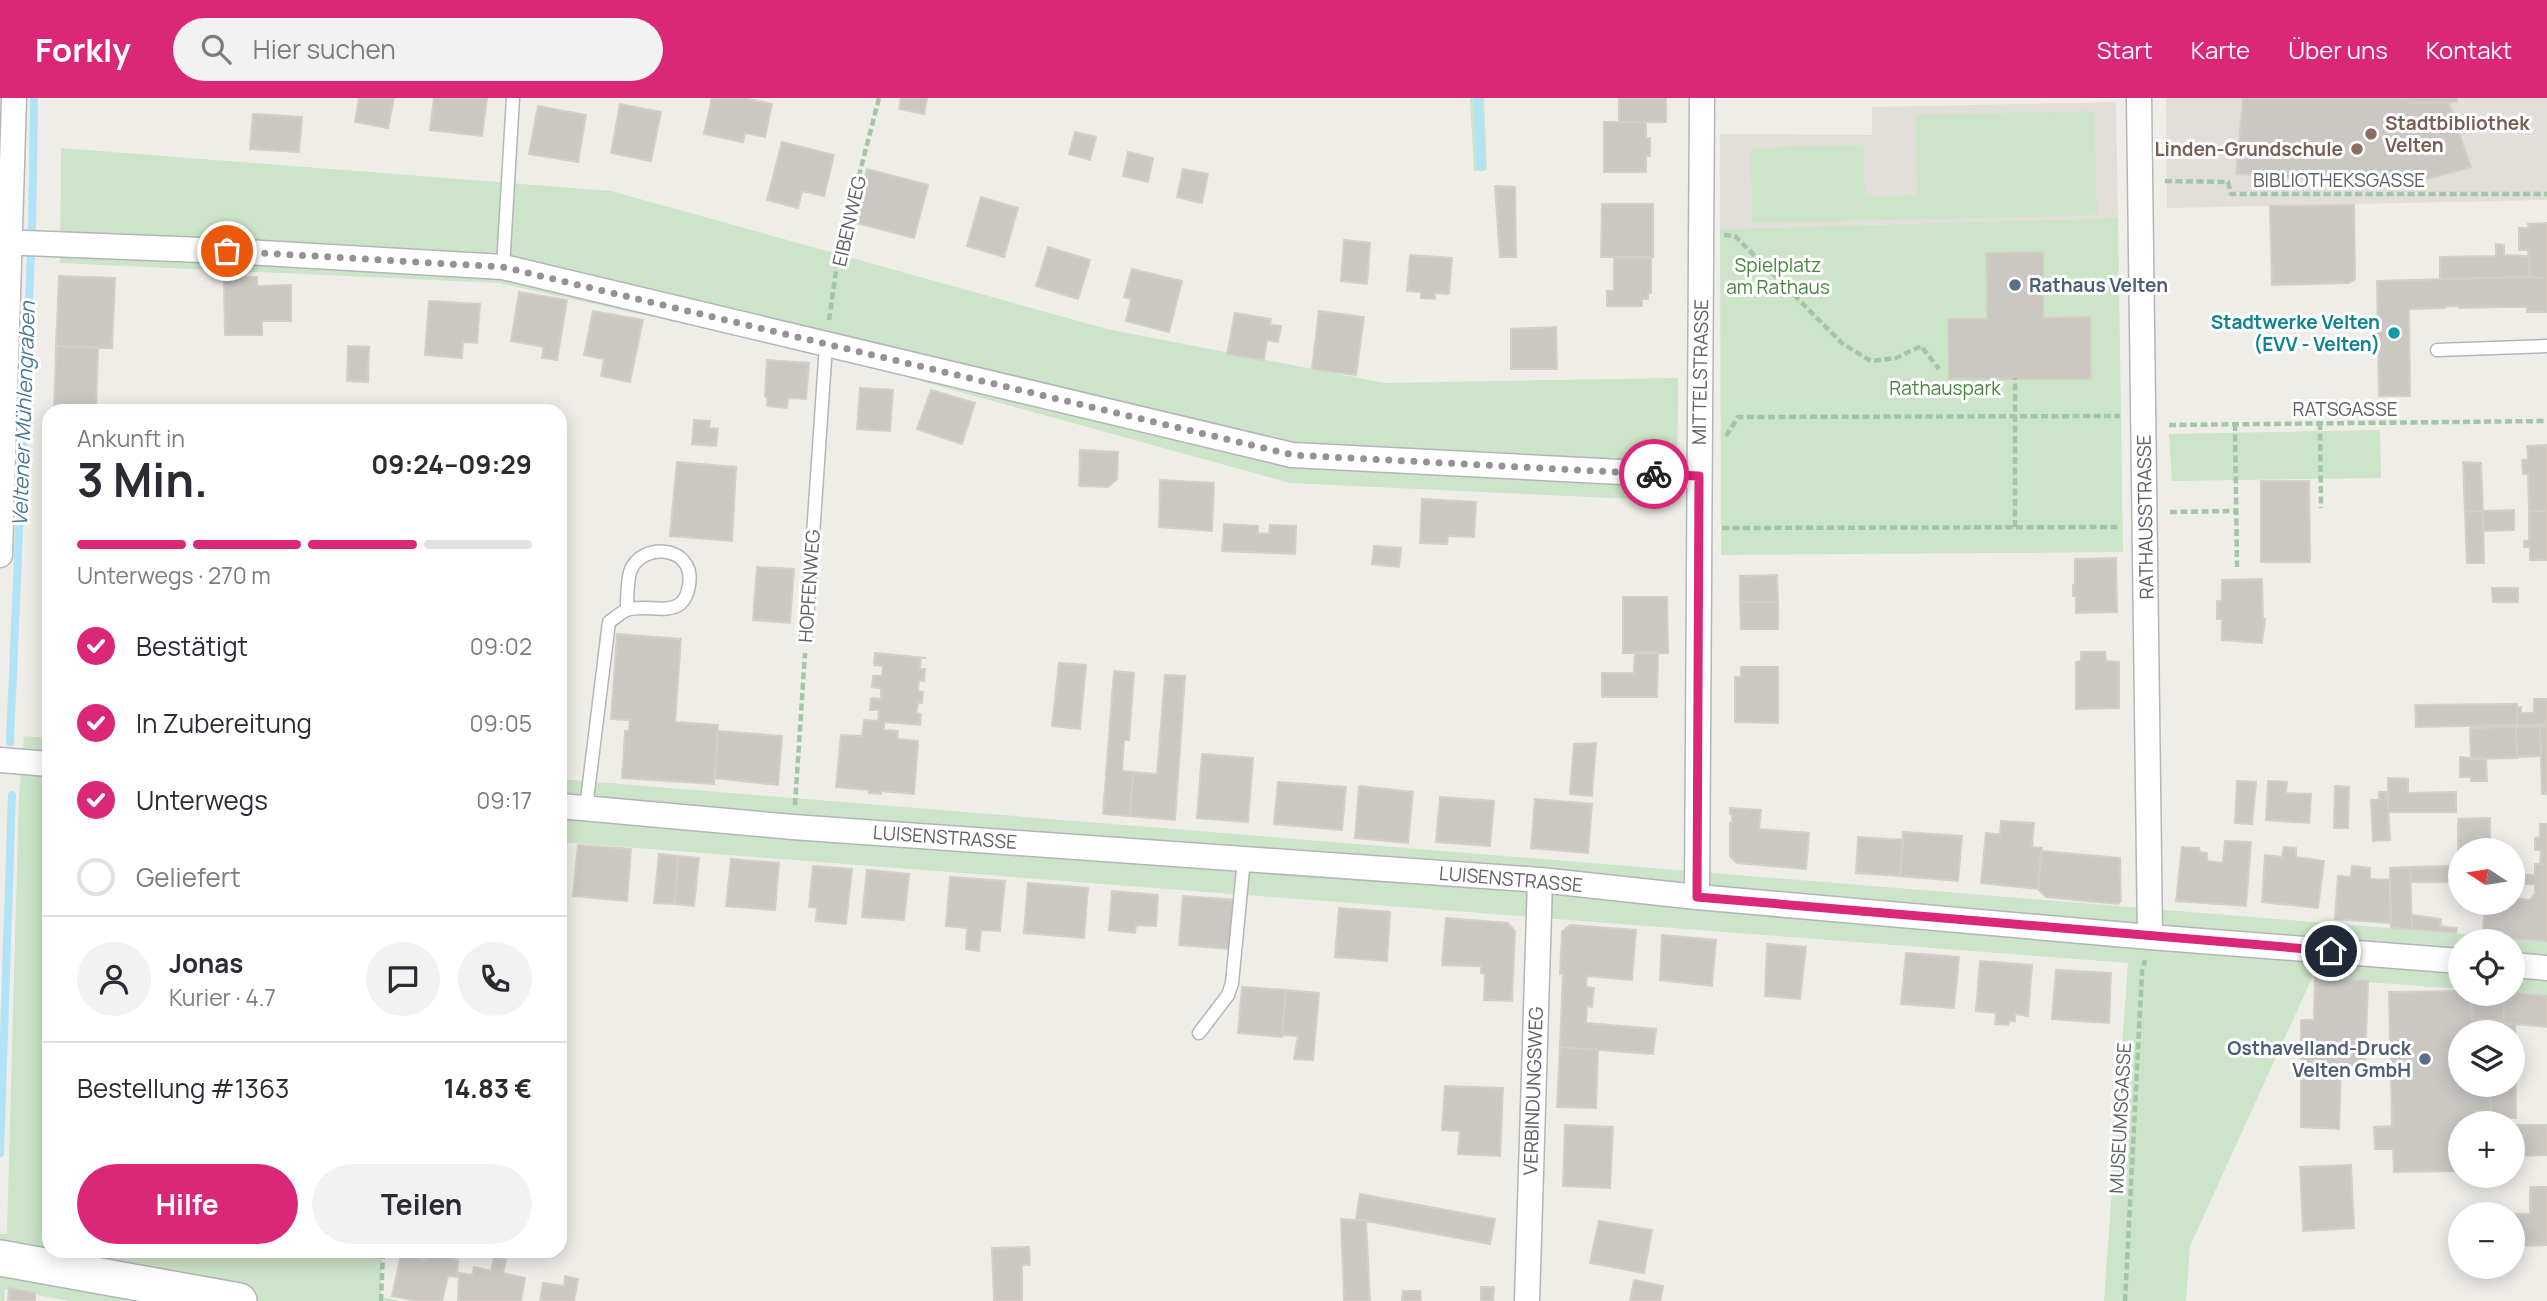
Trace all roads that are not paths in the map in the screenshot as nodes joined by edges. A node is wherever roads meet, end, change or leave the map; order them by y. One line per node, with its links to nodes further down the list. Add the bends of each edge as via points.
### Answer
1 (14, 98): 5 (street)
2 (513, 98): 6 (lane)
3 (1702, 98): 10 (street, MITTELSTRASSE)
4 (2139, 98): 21 (street, RATHAUSSTRASSE)
5 (5, 243): 6 (street); 11 (street)
6 (503, 267): 7 (street)
7 (826, 345): 10 (street, via 1293,455); 13 (lane, HOPFENWEG)
8 (2547, 346): 9 (lane)
9 (2437, 350)
10 (1699, 476): 20 (street, MITTELSTRASSE)
11 (0, 555)
12 (627, 610): 12 (lane, via 672,608 682,603 689,588 687,562 660,552 638,559 631,571); 17 (lane, via 609,622)
13 (806, 637)
14 (0, 760): 15 (street)
15 (42, 763)
16 (567, 807): 17 (street, LUISENSTRASSE)
17 (586, 808): 18 (street, LUISENSTRASSE)
18 (1244, 859): 19 (street, LUISENSTRASSE); 25 (lane, via 1232,984)
19 (1540, 880): 20 (street, LUISENSTRASSE); 28 (street, VERBINDUNGSWEG)
20 (1697, 897): 21 (street, LUISENSTRASSE)
21 (2150, 937): 22 (street, LUISENSTRASSE)
22 (2448, 960)
23 (2525, 966): 24 (street)
24 (2547, 968)
25 (1199, 1033)
26 (0, 1258): 27 (street)
27 (239, 1301)
28 (1527, 1301)

